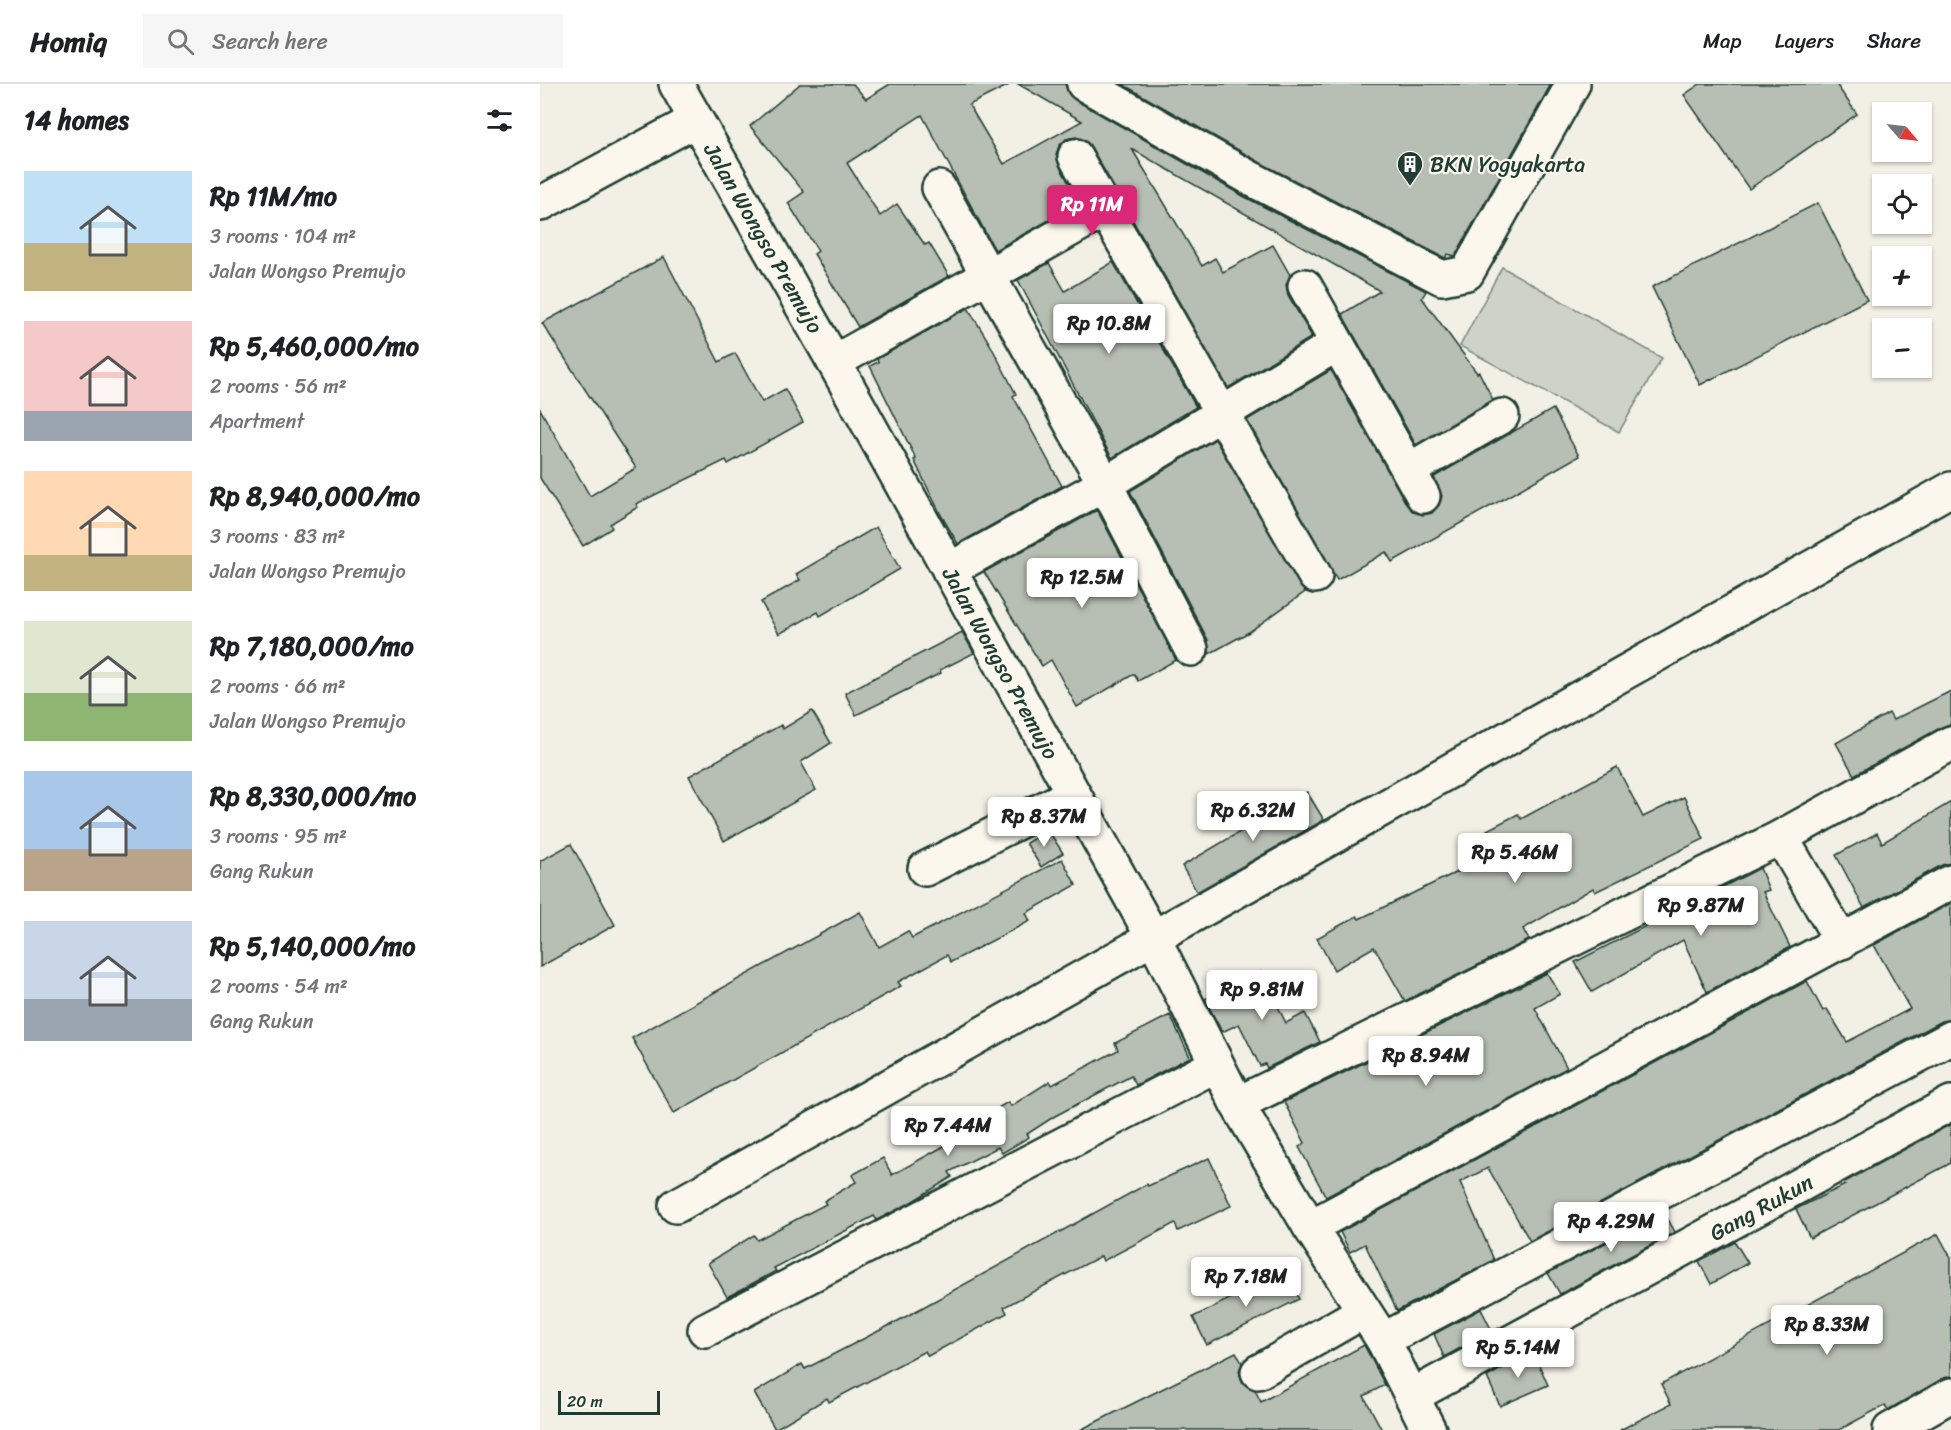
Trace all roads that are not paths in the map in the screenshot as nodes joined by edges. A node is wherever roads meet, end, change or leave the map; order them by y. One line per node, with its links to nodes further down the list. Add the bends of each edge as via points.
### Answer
1 (676, 84): 4 (street, Jalan Wongso Premujo)
2 (1084, 84): 3 (street, via 1442,278 1467,273)
3 (1573, 84)
4 (696, 120): 7 (street); 12 (street, Jalan Wongso Premujo)
5 (1075, 156): 8 (street)
6 (939, 188): 9 (street)
7 (540, 204)
8 (1105, 210): 9 (street); 13 (street)
9 (988, 276): 12 (street); 15 (street)
10 (1305, 286): 11 (street)
11 (1337, 344): 13 (street); 14 (street, via 1416,483)
12 (834, 362): 17 (street, Jalan Wongso Premujo)
13 (1221, 414): 15 (street); 18 (street)
14 (1502, 416)
15 (1105, 484): 17 (street); 19 (street)
16 (1951, 489): 25 (street)
17 (949, 570): 21 (street, Jalan Wongso Premujo)
18 (1315, 576)
19 (1191, 649)
20 (1951, 743): 22 (street)
21 (1073, 794): 23 (street); 25 (street, Jalan Wongso Premujo)
22 (1781, 837): 26 (street); 30 (street)
23 (926, 869)
24 (1951, 882): 26 (street)
25 (1154, 939): 28 (street, Jalan Wongso Premujo); 31 (street)
26 (1842, 942): 32 (street)
27 (1951, 1038): 35 (street)
28 (1216, 1065): 30 (street, Jalan Wongso Premujo); 34 (street)
29 (1951, 1103): 38 (street, Gang Rukun)
30 (1237, 1104): 32 (street, Jalan Wongso Premujo)
31 (676, 1206)
32 (1310, 1227): 33 (street, Jalan Wongso Premujo)
33 (1364, 1311): 35 (street, Jalan Wongso Premujo); 36 (street)
34 (705, 1330)
35 (1383, 1340): 38 (street, Jalan Wongso Premujo)
36 (1258, 1372)
37 (1951, 1395): 40 (street)
38 (1412, 1396): 39 (street, Jalan Wongso Premujo)
39 (1429, 1430)
40 (1890, 1430)

